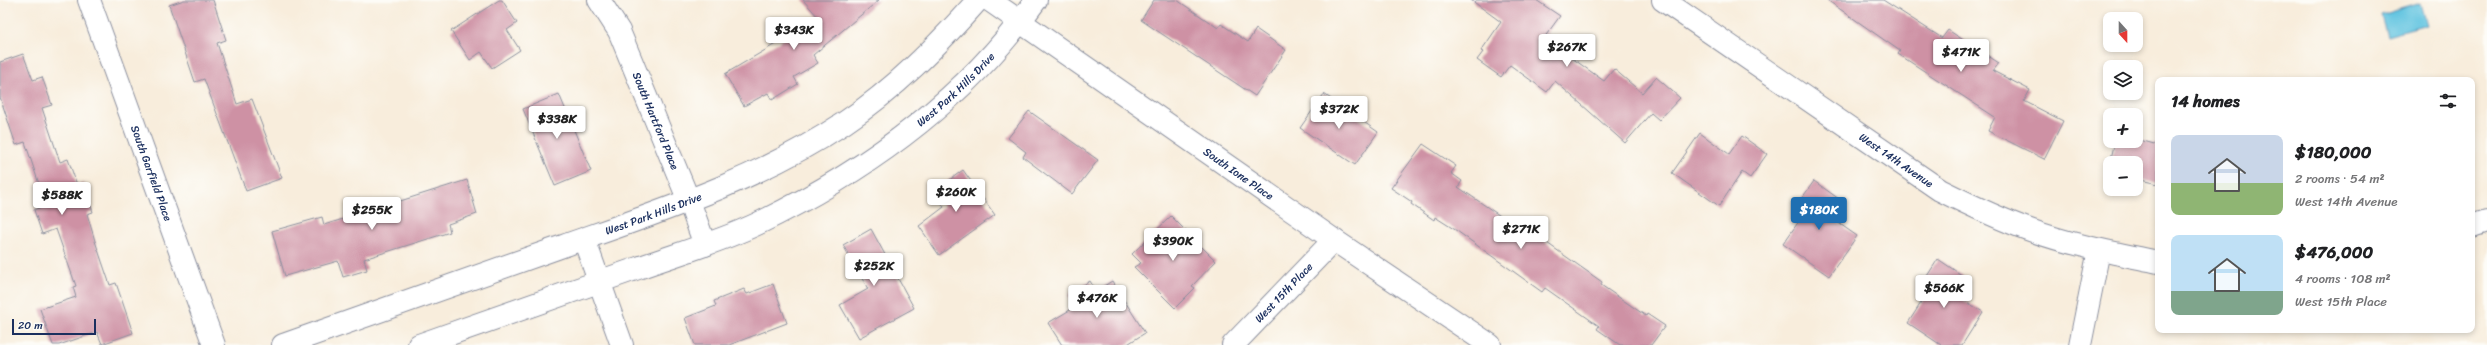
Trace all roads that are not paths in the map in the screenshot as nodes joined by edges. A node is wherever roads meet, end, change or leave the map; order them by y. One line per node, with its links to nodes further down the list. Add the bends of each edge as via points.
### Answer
1 (89, 0): 17 (street, South Garfield Place)
2 (599, 0): 8 (street, South Hartford Place, via 618,31)
3 (978, 0): 8 (street, West Park Hills Drive, via 935,48 886,91 844,122 745,178)
4 (989, 0): 7 (street, South Ione Place)
5 (1036, 0): 7 (street, West Park Hills Drive)
6 (1662, 0): 14 (street, West 14th Avenue, via 1940,190 2031,231)
7 (1021, 22): 12 (street, South Ione Place); 13 (street, West Park Hills Drive, via 984,64 944,102 860,166 811,197 762,222)
8 (689, 201): 11 (street, West Park Hills Drive); 13 (street, South Hartford Place)
9 (2487, 221): 10 (street)
10 (2475, 225)
11 (584, 239): 16 (street); 18 (street, West Park Hills Drive)
12 (1334, 240): 21 (street, West 15th Place); 22 (street, South Ione Place)
13 (705, 245): 16 (street, West Park Hills Drive)
14 (2099, 250): 15 (street, West 14th Avenue); 23 (street)
15 (2155, 261)
16 (600, 282): 19 (street, West Park Hills Drive); 20 (street)
17 (214, 345)
18 (283, 345)
19 (419, 345)
20 (622, 345)
21 (1233, 345)
22 (1490, 345)
23 (2080, 345)

